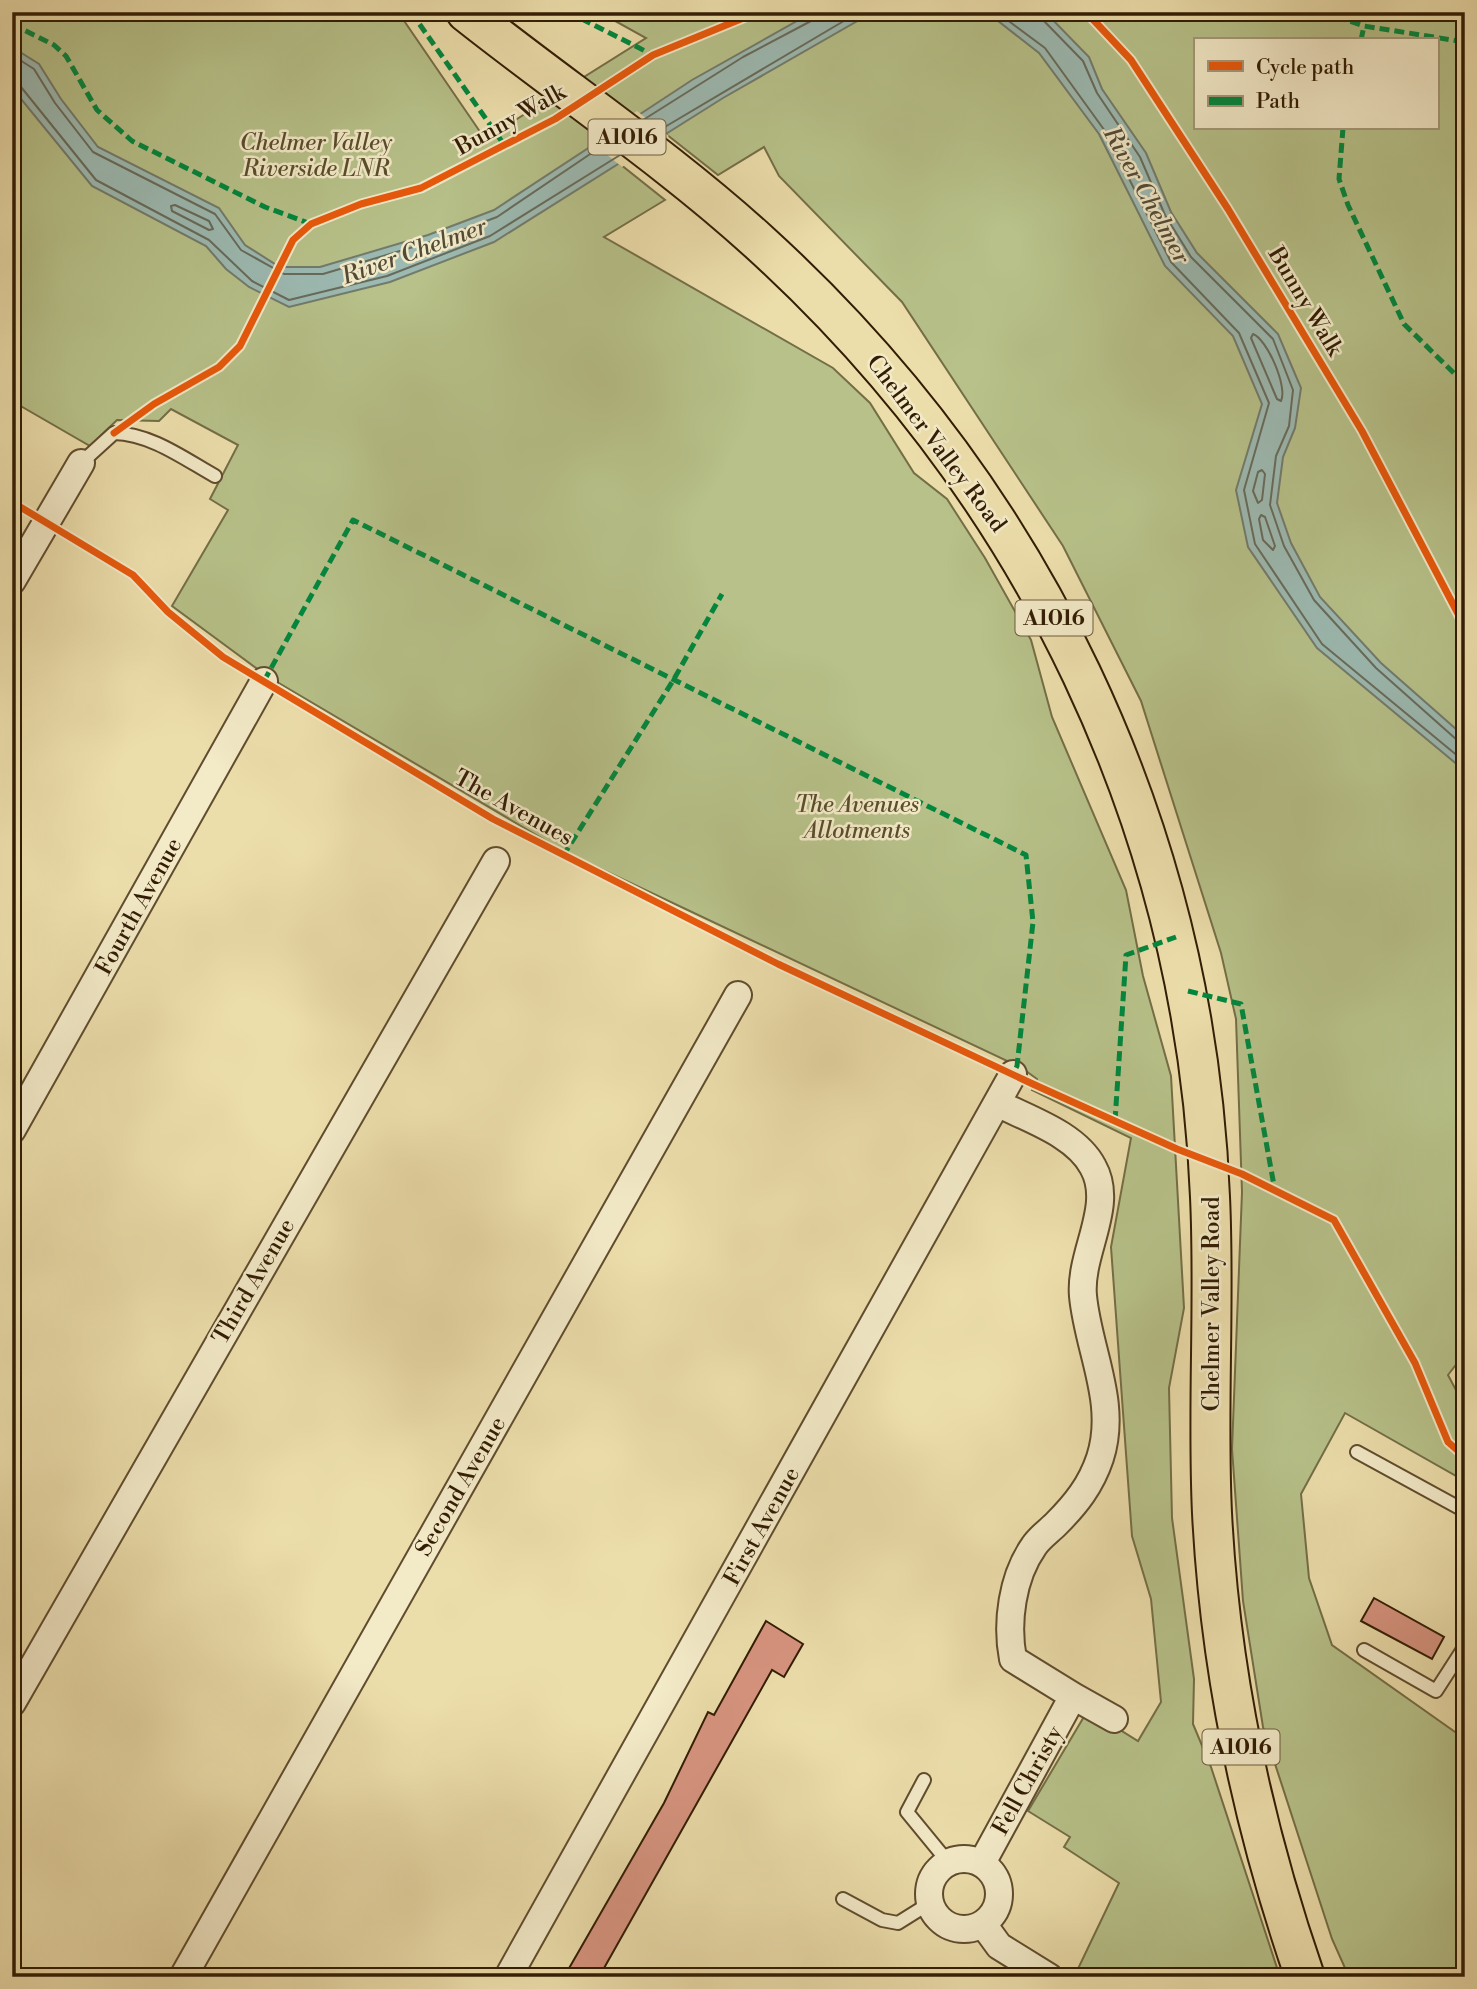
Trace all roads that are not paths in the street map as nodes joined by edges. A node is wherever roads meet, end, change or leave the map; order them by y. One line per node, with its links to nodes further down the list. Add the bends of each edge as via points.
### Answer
1 (466, 12): 27 (main road, Chelmer Valley Road / A1016, via 722,210 821,302 909,398 977,488 1028,569 1071,650 1122,764 1157,867 1188,991 1206,1120 1211,1202 1212,1510 1218,1598 1246,1771 1281,1907)
2 (81, 463): 3 (lane, via 114,433 128,433 148,438); 4 (street)
3 (215, 476)
4 (12, 581)
5 (264, 681): 10 (street, Fourth Avenue)
6 (496, 861): 16 (street, Third Avenue)
7 (738, 995): 24 (street, Second Avenue)
8 (1013, 1074): 9 (street, First Avenue)
9 (997, 1103): 15 (street, via 1078,1147 1094,1167 1101,1190 1085,1257 1083,1296 1105,1400 1101,1455 1087,1489 1034,1546 1016,1587 1008,1632 1013,1658); 25 (street, First Avenue)
10 (12, 1130)
11 (1357, 1452): 12 (lane)
12 (1465, 1511)
13 (1465, 1646): 14 (lane, via 1436,1691)
14 (1364, 1650)
15 (1073, 1696): 17 (street); 20 (street, Fell Christy)
16 (12, 1703)
17 (1114, 1719)
18 (924, 1780): 19 (lane, via 908,1811)
19 (948, 1862): 20 (street, Fell Christy, via 971,1859); 22 (street, via 932,1880)
20 (982, 1863): 23 (street, Fell Christy, via 998,1881 1000,1893 998,1905)
21 (843, 1899): 22 (lane, via 898,1923)
22 (930, 1903): 23 (street, via 951,1927)
23 (983, 1924): 26 (street, via 999,1947)
24 (183, 1977)
25 (508, 1977)
26 (1049, 1977)
27 (1305, 1977)

